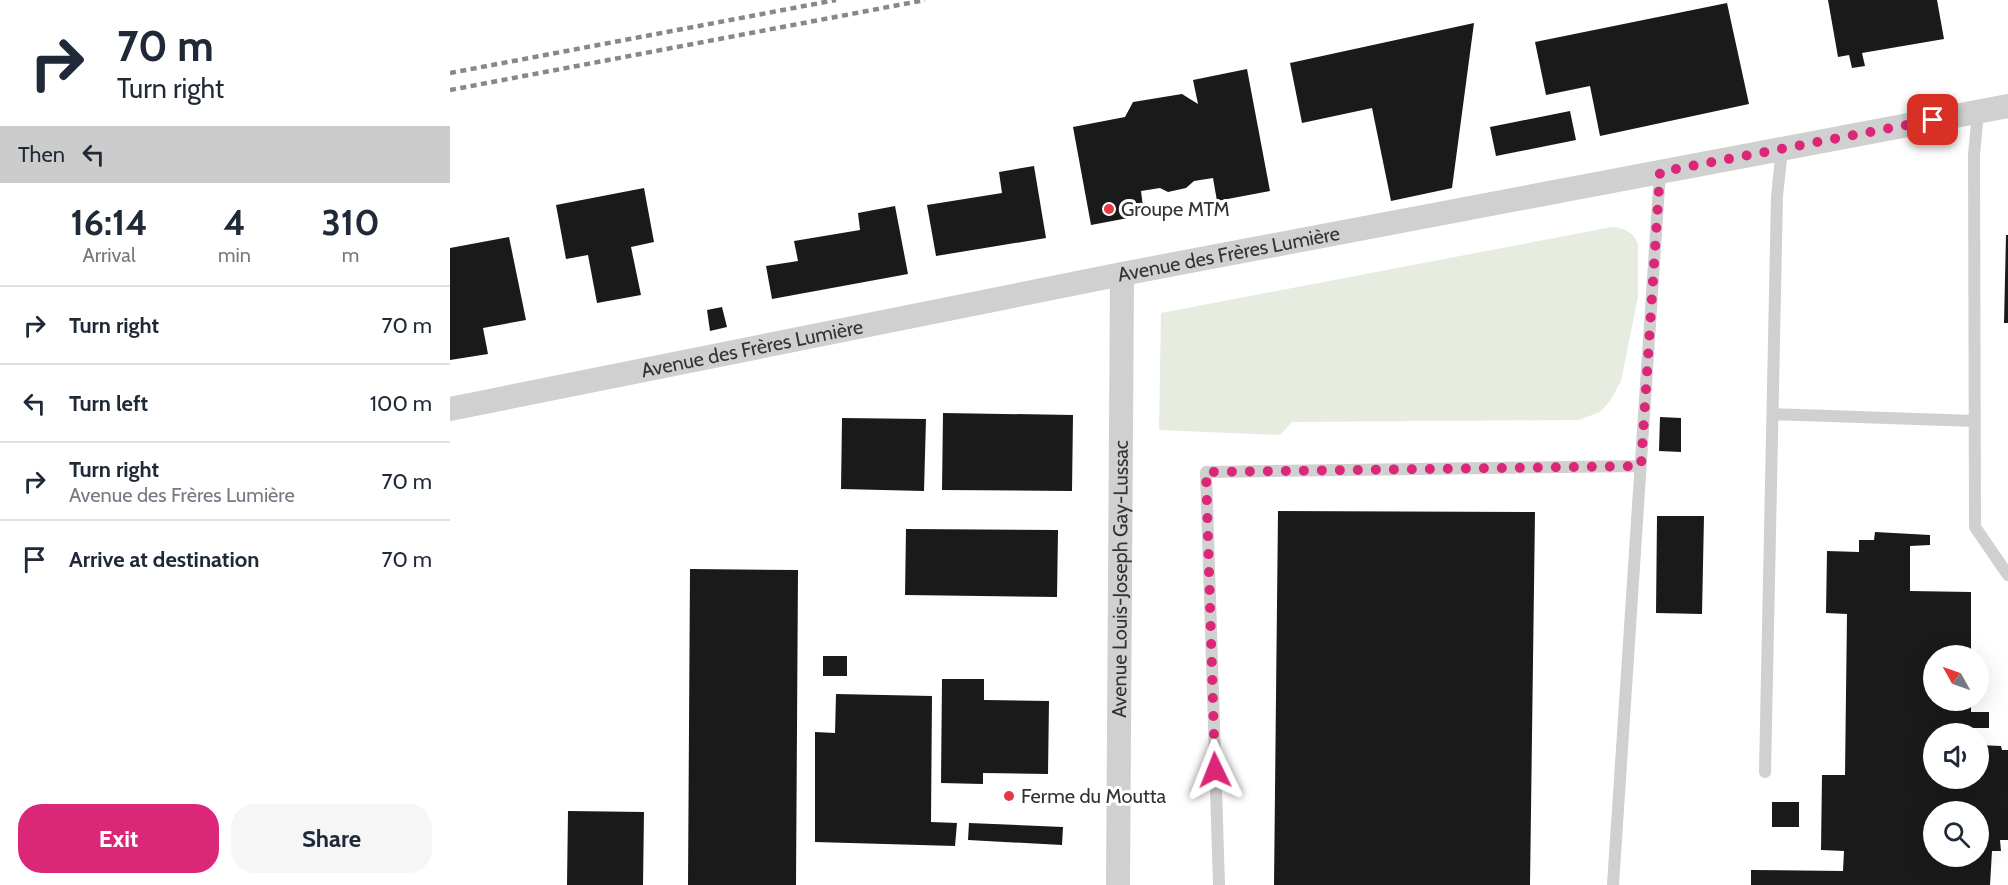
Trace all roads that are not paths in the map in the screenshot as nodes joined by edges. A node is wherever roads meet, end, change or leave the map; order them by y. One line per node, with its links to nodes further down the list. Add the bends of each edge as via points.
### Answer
1 (2008, 106): 2 (street, Avenue des Frères Lumière)
2 (1978, 112): 3 (street, Avenue des Frères Lumière); 8 (lane, via 1974,155)
3 (1782, 149): 4 (street, Avenue des Frères Lumière); 7 (lane, via 1777,196)
4 (1660, 172): 5 (street, Avenue des Frères Lumière); 9 (lane)
5 (1122, 274): 6 (street, Avenue des Frères Lumière); 12 (street, Avenue Louis-Joseph Gay-Lussac)
6 (450, 409)
7 (1773, 414): 8 (lane); 11 (lane)
8 (1974, 421): 10 (lane, via 1975,527)
9 (1641, 466): 13 (lane, via 1206,472); 14 (lane)
10 (2008, 575)
11 (1765, 772)
12 (1118, 885)
13 (1219, 885)
14 (1613, 885)

